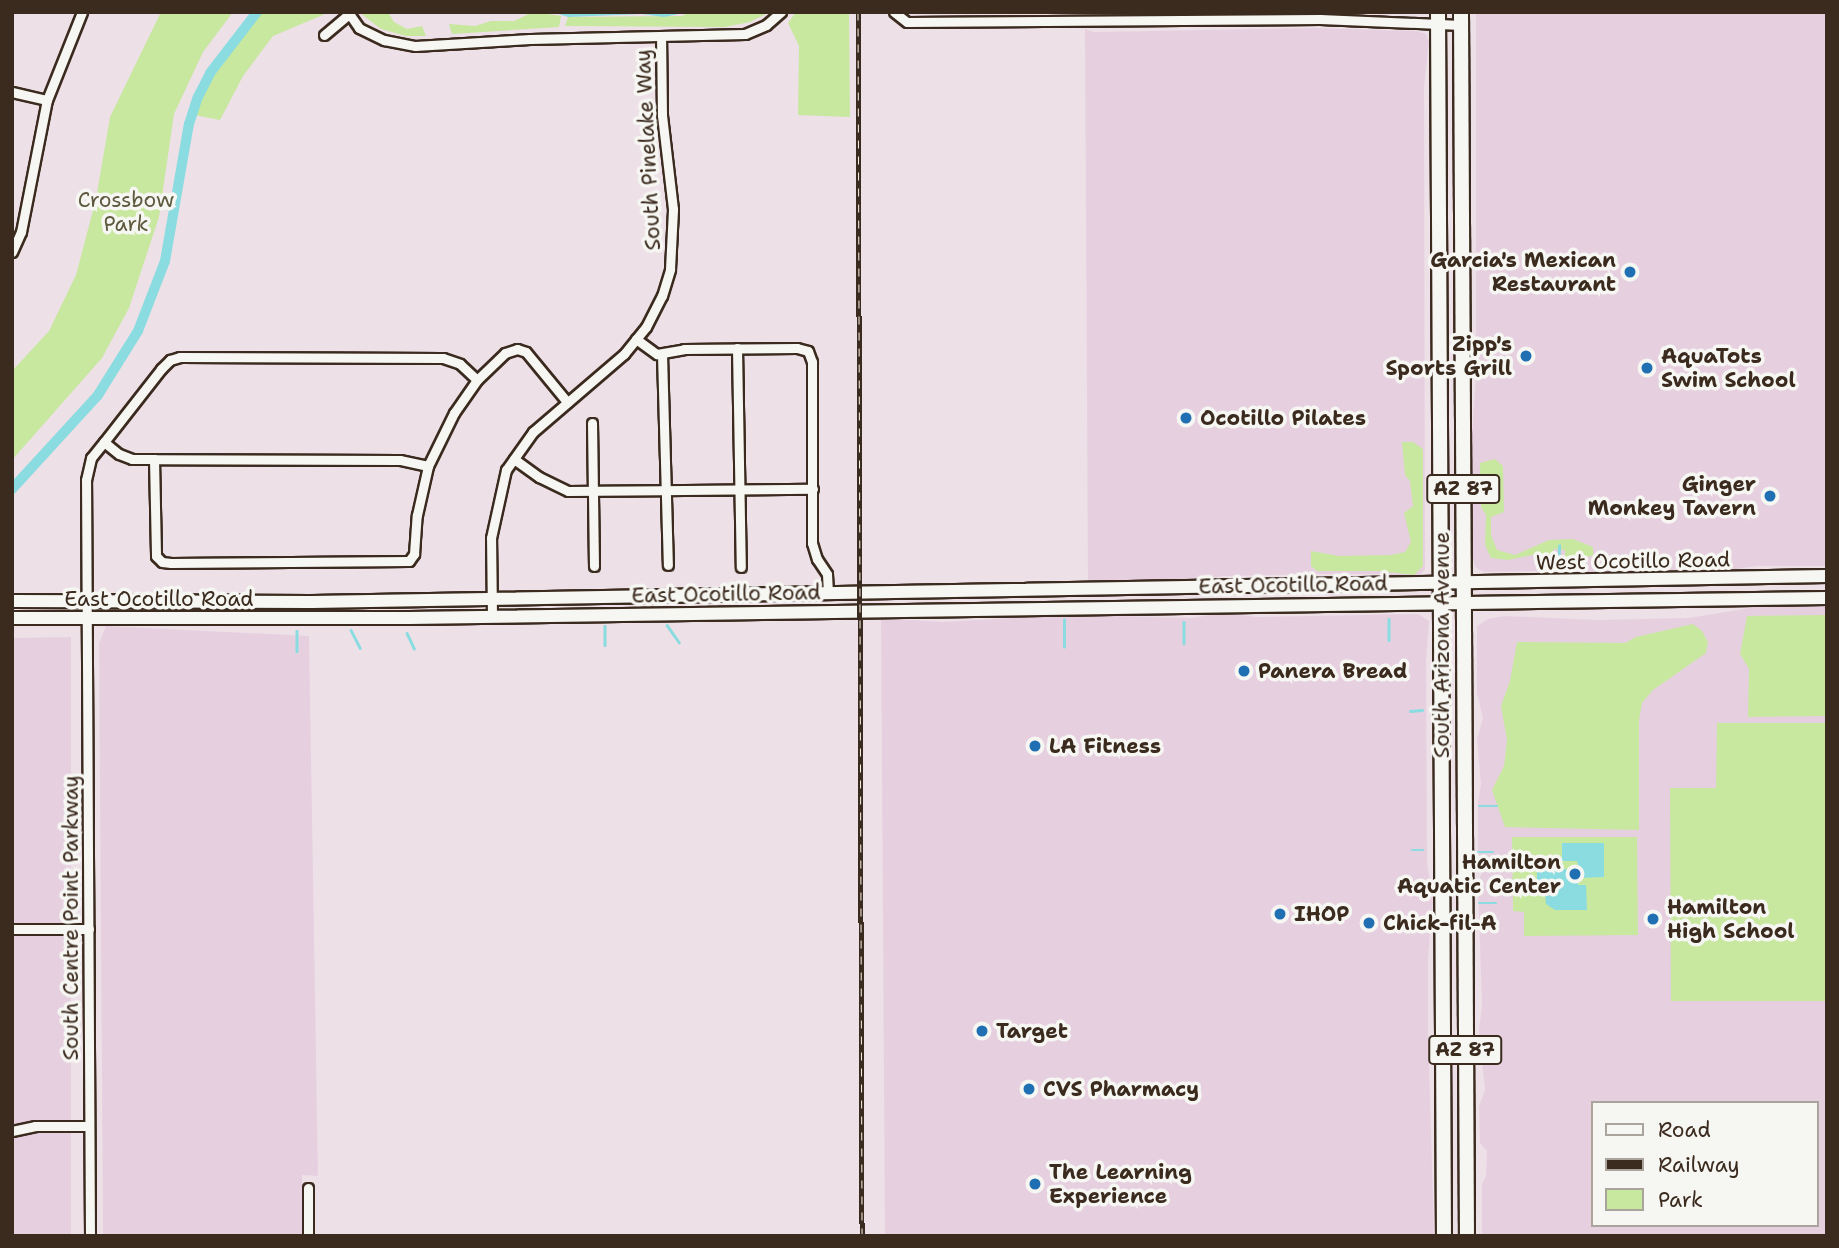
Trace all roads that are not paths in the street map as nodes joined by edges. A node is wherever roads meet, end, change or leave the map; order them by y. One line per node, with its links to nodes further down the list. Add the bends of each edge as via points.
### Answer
1 (82, 12): 10 (street)
2 (781, 12): 8 (street, via 745,34)
3 (349, 13): 7 (street); 8 (street, via 359,28 384,40 415,46 530,38)
4 (897, 16): 5 (street, via 907,22)
5 (1438, 18): 6 (street); 31 (main road, South Arizona Avenue / AZ 87)
6 (1461, 19): 32 (main road, South Arizona Avenue / AZ 87)
7 (324, 35)
8 (661, 37): 13 (street, South Pinelake Way, via 662,115 673,236 662,296)
9 (12, 92): 10 (street)
10 (47, 100): 11 (street)
11 (17, 230): 12 (street)
12 (12, 252)
13 (636, 339): 15 (street, via 654,354); 17 (street, South Pinelake Way)
14 (737, 348): 15 (street, via 678,349); 23 (street); 24 (street, via 808,351 812,362)
15 (662, 354): 25 (street)
16 (477, 380): 17 (street, via 505,353 517,349 526,352); 19 (street, South Centre Point Parkway, via 460,364 443,358 180,357 161,369); 22 (street, via 444,429)
17 (567, 402): 21 (street, South Pinelake Way, via 533,432)
18 (592, 423): 26 (street)
19 (104, 442): 20 (street, via 132,459); 38 (street, South Centre Point Parkway, via 92,458 86,480)
20 (153, 459): 22 (street, via 400,460); 22 (street, via 156,556 172,563 409,561 414,554)
21 (514, 459): 26 (street, via 554,487); 35 (street, South Pinelake Way, via 506,470 493,522)
22 (428, 466)
23 (738, 489): 24 (street); 25 (street); 29 (street)
24 (813, 489): 34 (street, via 813,550 827,575)
25 (666, 490): 26 (street); 27 (street)
26 (593, 492): 28 (street)
27 (668, 565)
28 (594, 566)
29 (741, 567)
30 (1827, 576): 32 (main road, West Ocotillo Road)
31 (1440, 584): 32 (main road, West Ocotillo Road); 33 (main road, East Ocotillo Road); 39 (main road, South Arizona Avenue / AZ 87)
32 (1464, 584): 40 (main road, South Arizona Avenue / AZ 87)
33 (1207, 589): 34 (main road, East Ocotillo Road); 41 (main road)
34 (828, 594): 35 (main road, East Ocotillo Road)
35 (492, 598): 38 (main road, East Ocotillo Road); 42 (street, South Pinelake Way)
36 (1827, 598): 40 (main road, West Ocotillo Road)
37 (12, 601): 38 (main road, East Ocotillo Road)
38 (87, 601): 44 (street, South Centre Point Parkway)
39 (1440, 601): 40 (main road, West Ocotillo Road); 41 (main road, East Ocotillo Road); 52 (main road, South Arizona Avenue / AZ 87)
40 (1464, 601): 53 (main road, South Arizona Avenue / AZ 87)
41 (1207, 606): 42 (main road, East Ocotillo Road)
42 (492, 616): 44 (main road, East Ocotillo Road)
43 (12, 618): 44 (main road, East Ocotillo Road)
44 (87, 618): 46 (street, South Centre Point Parkway)
45 (12, 929): 46 (street)
46 (89, 929): 47 (street, South Centre Point Parkway)
47 (89, 1126): 48 (street); 50 (street, South Centre Point Parkway)
48 (12, 1131)
49 (308, 1188): 51 (street)
50 (90, 1236)
51 (308, 1236)
52 (1444, 1236)
53 (1466, 1236)

